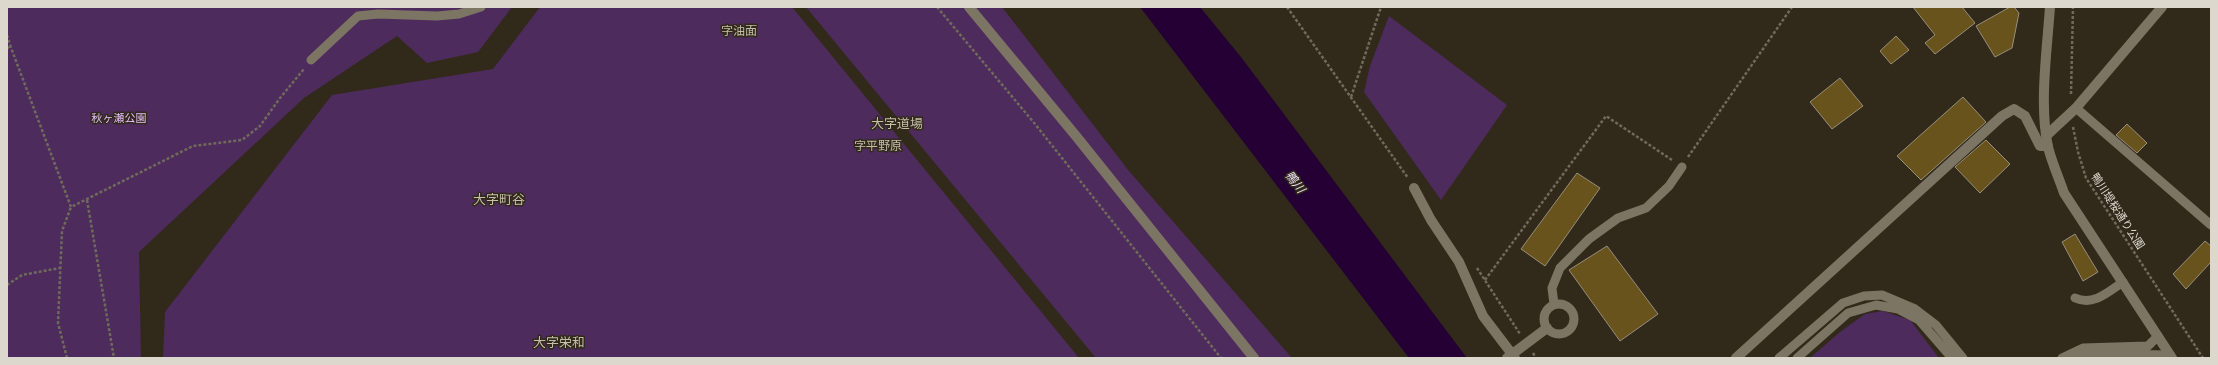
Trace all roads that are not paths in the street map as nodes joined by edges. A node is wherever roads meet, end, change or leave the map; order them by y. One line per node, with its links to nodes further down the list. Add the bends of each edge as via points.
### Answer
1 (481, 7): 5 (lane, via 459,14 437,16 358,16)
2 (969, 7): 19 (street)
3 (2050, 7): 7 (street, via 2044,94)
4 (2162, 7): 6 (street)
5 (311, 60)
6 (2073, 111): 7 (street); 11 (lane)
7 (2048, 134): 8 (street)
8 (2048, 146): 12 (street, via 2064,193); 20 (street, via 2040,146 2025,116 2014,109 2002,116)
9 (1682, 166): 14 (lane, via 1669,186 1646,208 1618,218 1589,239 1560,268 1552,288)
10 (1414, 188): 17 (street, via 1431,220 1459,262 1484,316)
11 (2211, 225)
12 (2123, 282): 13 (lane, via 2094,300 2085,302); 16 (street)
13 (2075, 298)
14 (1554, 304): 15 (lane, via 1544,314); 15 (lane, via 1564,304 1572,310 1573,324 1561,334)
15 (1543, 331): 17 (street)
16 (2158, 336): 18 (street); 25 (lane, via 2148,346 2083,348)
17 (1512, 355)
18 (2170, 356): 26 (lane, via 2106,354)
19 (1254, 358)
20 (1736, 358)
21 (1779, 358): 24 (lane, via 1843,303 1864,296 1882,295 1915,309 1936,325)
22 (1797, 358): 23 (lane, via 1848,313 1876,305 1898,309 1919,320)
23 (1952, 358)
24 (1963, 358)
25 (2062, 358)
26 (2078, 358)

